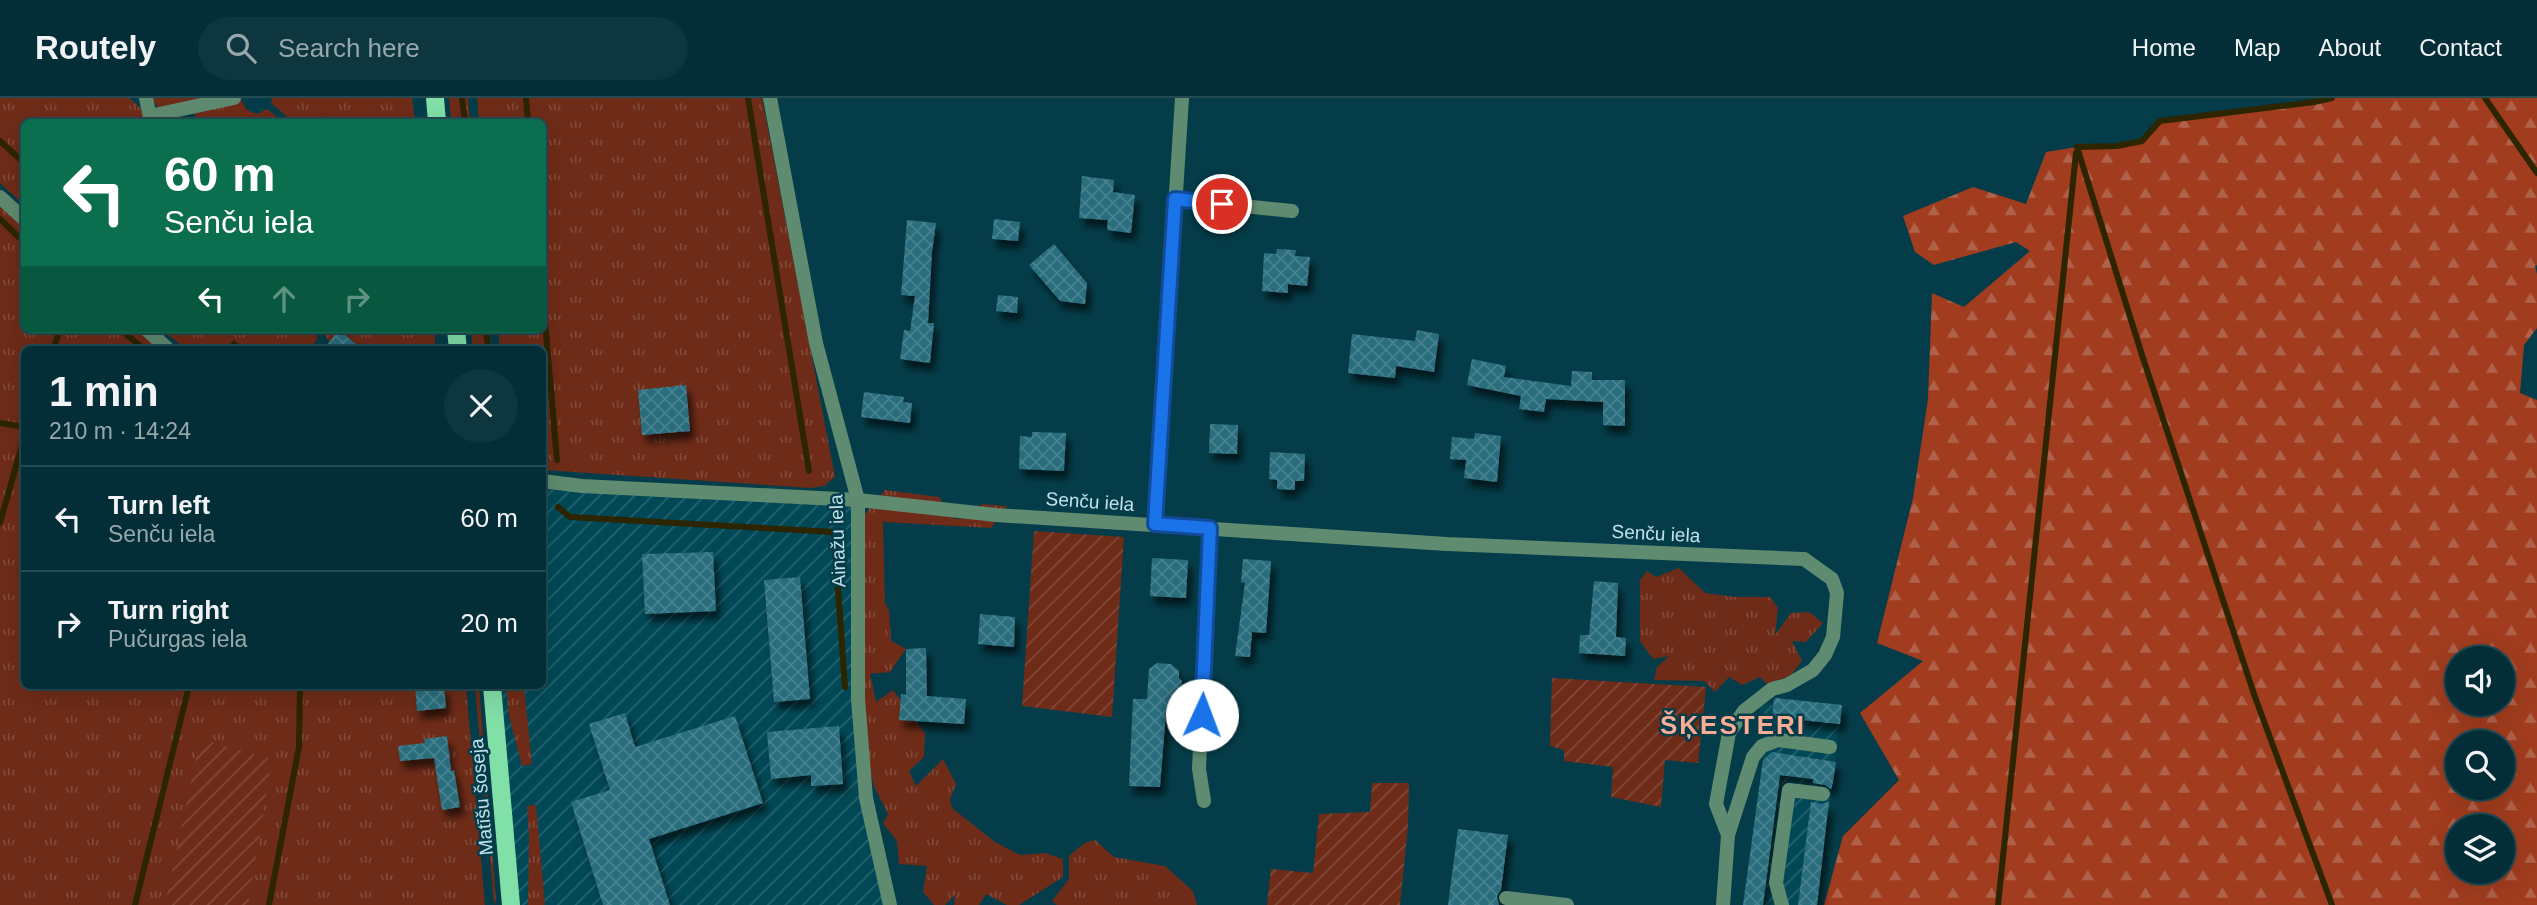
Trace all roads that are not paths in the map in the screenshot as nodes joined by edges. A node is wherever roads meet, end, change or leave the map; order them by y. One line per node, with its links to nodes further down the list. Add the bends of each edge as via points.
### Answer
1 (134, 98): 6 (street)
2 (234, 98): 6 (street)
3 (435, 98): 7 (main road)
4 (770, 98): 15 (street, Ainažu iela, via 816,342)
5 (1182, 98): 9 (street)
6 (148, 111)
7 (437, 119)
8 (0, 197): 11 (street)
9 (1175, 199): 10 (street); 16 (street)
10 (1292, 211)
11 (21, 216)
12 (150, 333): 13 (street)
13 (165, 346)
14 (546, 482): 15 (street, Senču iela)
15 (859, 500): 16 (street, Senču iela, via 996,515); 25 (street, Ainažu iela, via 858,699 866,798)
16 (1155, 524): 17 (street, Senču iela)
17 (1210, 528): 21 (street, via 1199,769); 22 (street, Senču iela, via 1447,544 1804,559 1832,579 1837,593 1833,637 1813,670 1772,689 1744,711 1729,733 1716,804)
18 (492, 689): 24 (main road, Matīšu šoseja)
19 (1830, 747): 22 (street, via 1778,740 1762,746 1753,757)
20 (1823, 794): 28 (street, via 1790,790 1776,883)
21 (1204, 802)
22 (1728, 835): 27 (street)
23 (1506, 898): 26 (street)
24 (511, 905)
25 (890, 905)
26 (1567, 905)
27 (1723, 905)
28 (1782, 905)

